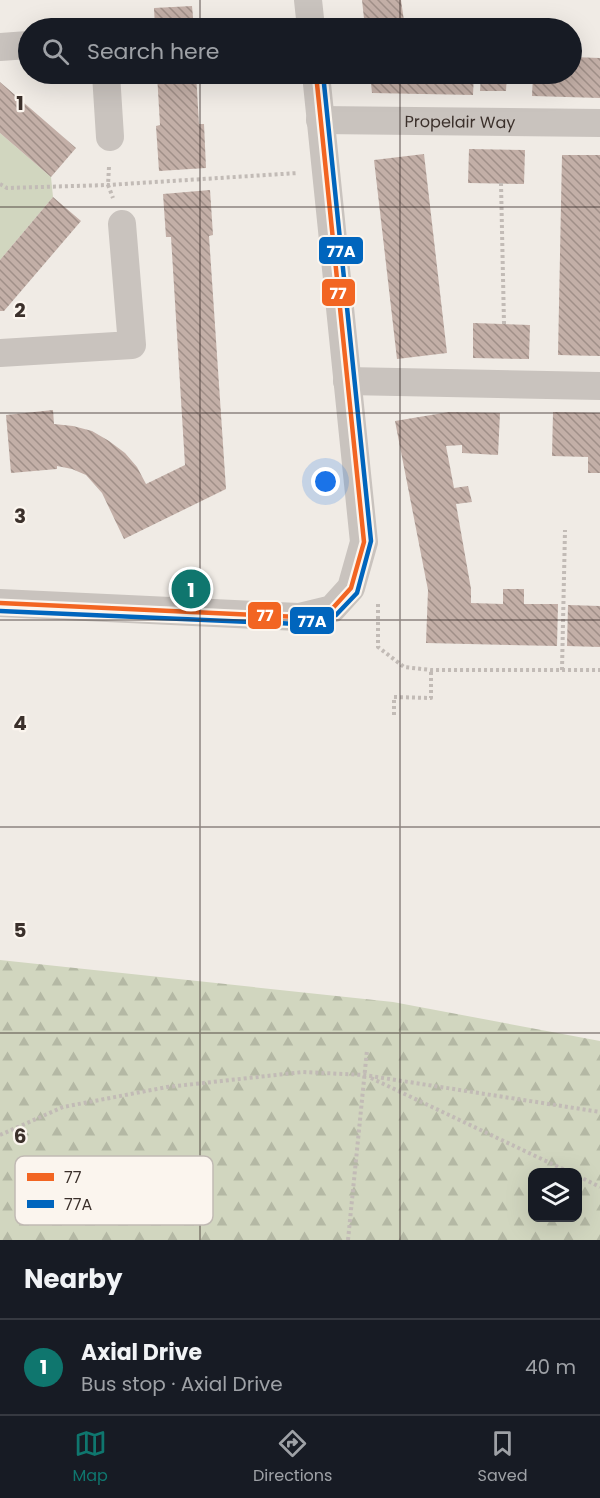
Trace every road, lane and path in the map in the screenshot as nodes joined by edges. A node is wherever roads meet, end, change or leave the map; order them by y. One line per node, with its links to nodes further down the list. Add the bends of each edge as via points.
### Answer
1 (308, 0): 2 (street)
2 (310, 18)
3 (18, 46): 4 (street)
4 (0, 47)
5 (107, 84): 9 (street)
6 (316, 84): 7 (street)
7 (320, 120): 8 (street, Propelair Way); 10 (street)
8 (600, 123)
9 (110, 137): 13 (path)
10 (326, 171): 13 (path); 17 (street)
11 (501, 183): 15 (path)
12 (0, 184): 13 (path, via 7,188)
13 (108, 185): 14 (path)
14 (122, 224): 16 (street, via 132,345)
15 (504, 324)
16 (0, 353)
17 (347, 381): 18 (street); 20 (street, via 364,542 351,588 332,609 299,617)
18 (600, 386)
19 (565, 530): 23 (path)
20 (0, 597)
21 (378, 599): 22 (path, via 378,647 404,667)
22 (431, 670): 23 (path); 25 (path, via 431,698 394,697)
23 (562, 670): 24 (path)
24 (600, 670)
25 (394, 716)
26 (367, 1050): 27 (path)
27 (364, 1075): 28 (path); 29 (path, via 303,1072 167,1087 63,1107); 30 (path); 33 (path)
28 (600, 1112)
29 (0, 1135)
30 (559, 1168)
31 (582, 1178): 32 (path)
32 (600, 1187)
33 (348, 1240)

